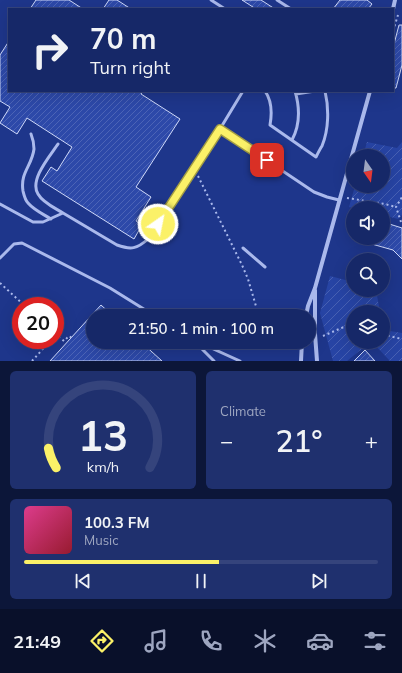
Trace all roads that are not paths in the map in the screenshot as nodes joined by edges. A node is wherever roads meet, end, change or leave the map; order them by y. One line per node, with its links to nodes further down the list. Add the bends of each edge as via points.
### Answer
1 (211, 0): 3 (lane)
2 (277, 0): 4 (lane)
3 (223, 8)
4 (289, 8)
5 (242, 92): 10 (lane)
6 (266, 92): 12 (lane, via 271,106 270,125)
7 (296, 92): 12 (lane, via 299,117 296,134)
8 (325, 92): 12 (lane, via 325,133 316,157)
9 (370, 92): 14 (street)
10 (220, 129): 14 (lane, via 314,192); 16 (lane, via 148,239 141,245 135,248 117,245)
11 (31, 134): 17 (lane, via 34,149 23,177 23,194 27,202)
12 (292, 140)
13 (58, 144): 16 (lane, via 35,181 37,194)
14 (340, 198): 21 (street)
15 (0, 204): 17 (lane, via 33,222)
16 (63, 213): 17 (lane)
17 (51, 219)
18 (243, 248): 20 (lane)
19 (0, 258): 22 (lane, via 14,244 22,243 105,285)
20 (265, 267)
21 (315, 288): 23 (street); 30 (street)
22 (143, 309)
23 (307, 309)
24 (202, 349): 27 (lane)
25 (213, 349): 28 (lane)
26 (302, 349): 29 (street)
27 (214, 361)
28 (240, 361)
29 (301, 361)
30 (317, 361)

